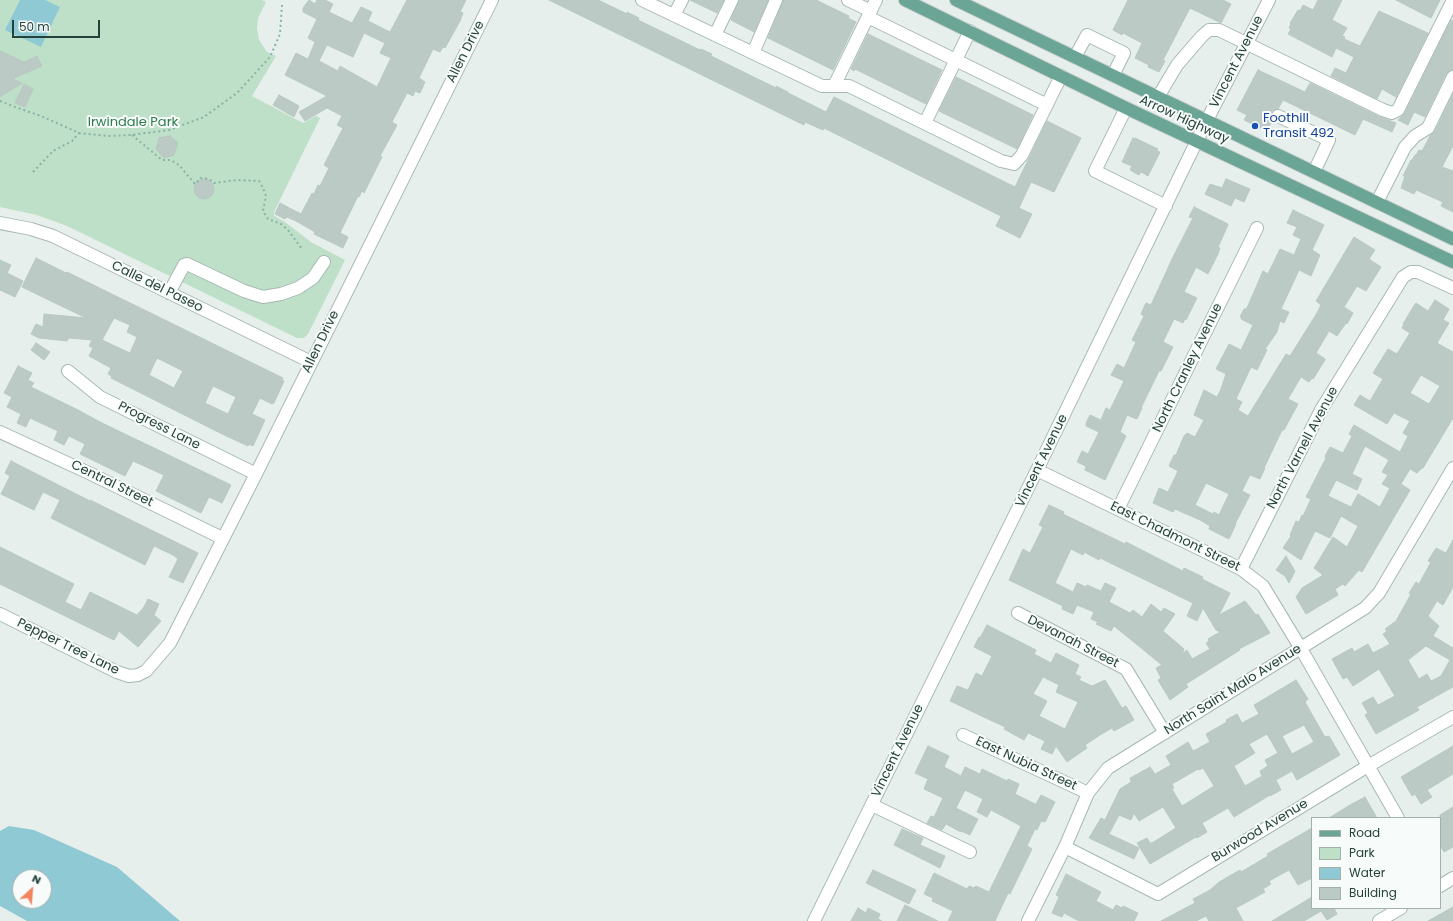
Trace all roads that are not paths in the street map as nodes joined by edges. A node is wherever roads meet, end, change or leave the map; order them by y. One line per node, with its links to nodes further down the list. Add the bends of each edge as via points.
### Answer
1 (492, 0): 41 (street, Allen Drive)
2 (642, 0): 13 (street)
3 (682, 0): 13 (street)
4 (732, 0): 15 (street)
5 (776, 0): 17 (street)
6 (848, 0): 12 (street)
7 (876, 0): 12 (street)
8 (905, 0): 14 (main road, Arrow Highway)
9 (956, 0): 18 (main road, Arrow Highway)
10 (1269, 0): 16 (street, Vincent Avenue)
11 (1453, 0): 16 (street, via 1398,110 1392,113)
12 (870, 14): 19 (street); 23 (street)
13 (674, 15): 15 (street)
14 (970, 31): 19 (street); 21 (main road, Arrow Highway)
15 (715, 35): 17 (street)
16 (1247, 44): 24 (street, via 1219,30 1209,30 1177,65); 28 (street, Vincent Avenue)
17 (753, 53): 23 (street, via 822,86)
18 (1075, 57): 20 (main road, Arrow Highway); 20 (street, via 1087,34 1124,53)
19 (956, 60): 25 (street); 29 (street)
20 (1113, 75): 24 (main road, Arrow Highway)
21 (1061, 76): 25 (street); 26 (main road, Arrow Highway)
22 (1453, 77): 32 (street, via 1428,128 1415,136 1405,147)
23 (834, 86): 29 (street, via 848,86)
24 (1158, 97): 28 (main road, Arrow Highway)
25 (1047, 105): 29 (street, via 1022,156 1014,164 1001,161)
26 (1126, 108): 30 (main road, Arrow Highway); 33 (street, via 1095,171)
27 (1278, 116): 31 (street, via 1329,140)
28 (1207, 120): 30 (street, Vincent Avenue); 31 (main road, Arrow Highway)
29 (925, 123)
30 (1197, 142): 33 (street, Vincent Avenue); 38 (main road, Arrow Highway)
31 (1314, 172): 32 (main road, Arrow Highway)
32 (1377, 202): 36 (main road, Arrow Highway)
33 (1166, 206): 45 (street, Vincent Avenue)
34 (0, 223): 40 (street, Calle del Paseo, via 53,236)
35 (1257, 228): 47 (street, North Cranley Avenue)
36 (1452, 236)
37 (324, 262): 40 (street, via 313,278 298,288 263,297 244,291 187,264 184,265)
38 (1453, 262)
39 (1453, 288): 49 (street, North Varnell Avenue, via 1424,274 1411,272 1403,277 1321,410)
40 (169, 293): 41 (street, Calle del Paseo)
41 (311, 362): 46 (street, Allen Drive)
42 (68, 370): 46 (street, Progress Lane, via 100,397)
43 (0, 432): 48 (street, Central Street)
44 (1453, 468): 52 (street, North Saint Malo Avenue, via 1379,593 1365,608)
45 (1037, 470): 47 (street, East Chadmont Street); 59 (street, Vincent Avenue)
46 (256, 474): 48 (street, Allen Drive)
47 (1118, 509): 49 (street, East Chadmont Street)
48 (222, 538): 53 (street, Allen Drive, via 170,643 146,670)
49 (1241, 569): 52 (street, East Chadmont Street, via 1263,586)
50 (1018, 613): 55 (street, Devanah Street, via 1126,669)
51 (0, 614): 53 (street, Pepper Tree Lane, via 117,672 129,676)
52 (1300, 647): 55 (street, North Saint Malo Avenue); 57 (street, East Chadmont Street)
53 (138, 675)
54 (1453, 717): 57 (street, Burwood Avenue)
55 (1165, 733): 58 (street, North Saint Malo Avenue, via 1108,768)
56 (963, 736): 58 (street, East Nubia Street)
57 (1368, 766): 60 (street, East Chadmont Street); 61 (street, Burwood Avenue, via 1158,894)
58 (1088, 793): 61 (street, North Saint Malo Avenue)
59 (872, 805): 62 (street); 66 (street, Vincent Avenue)
60 (1397, 817)
61 (1065, 847): 67 (street, North Saint Malo Avenue)
62 (970, 852)
63 (1453, 878): 64 (street)
64 (1441, 885)
65 (1399, 909): 68 (street)
66 (814, 921)
67 (1028, 921)
68 (1379, 921)

